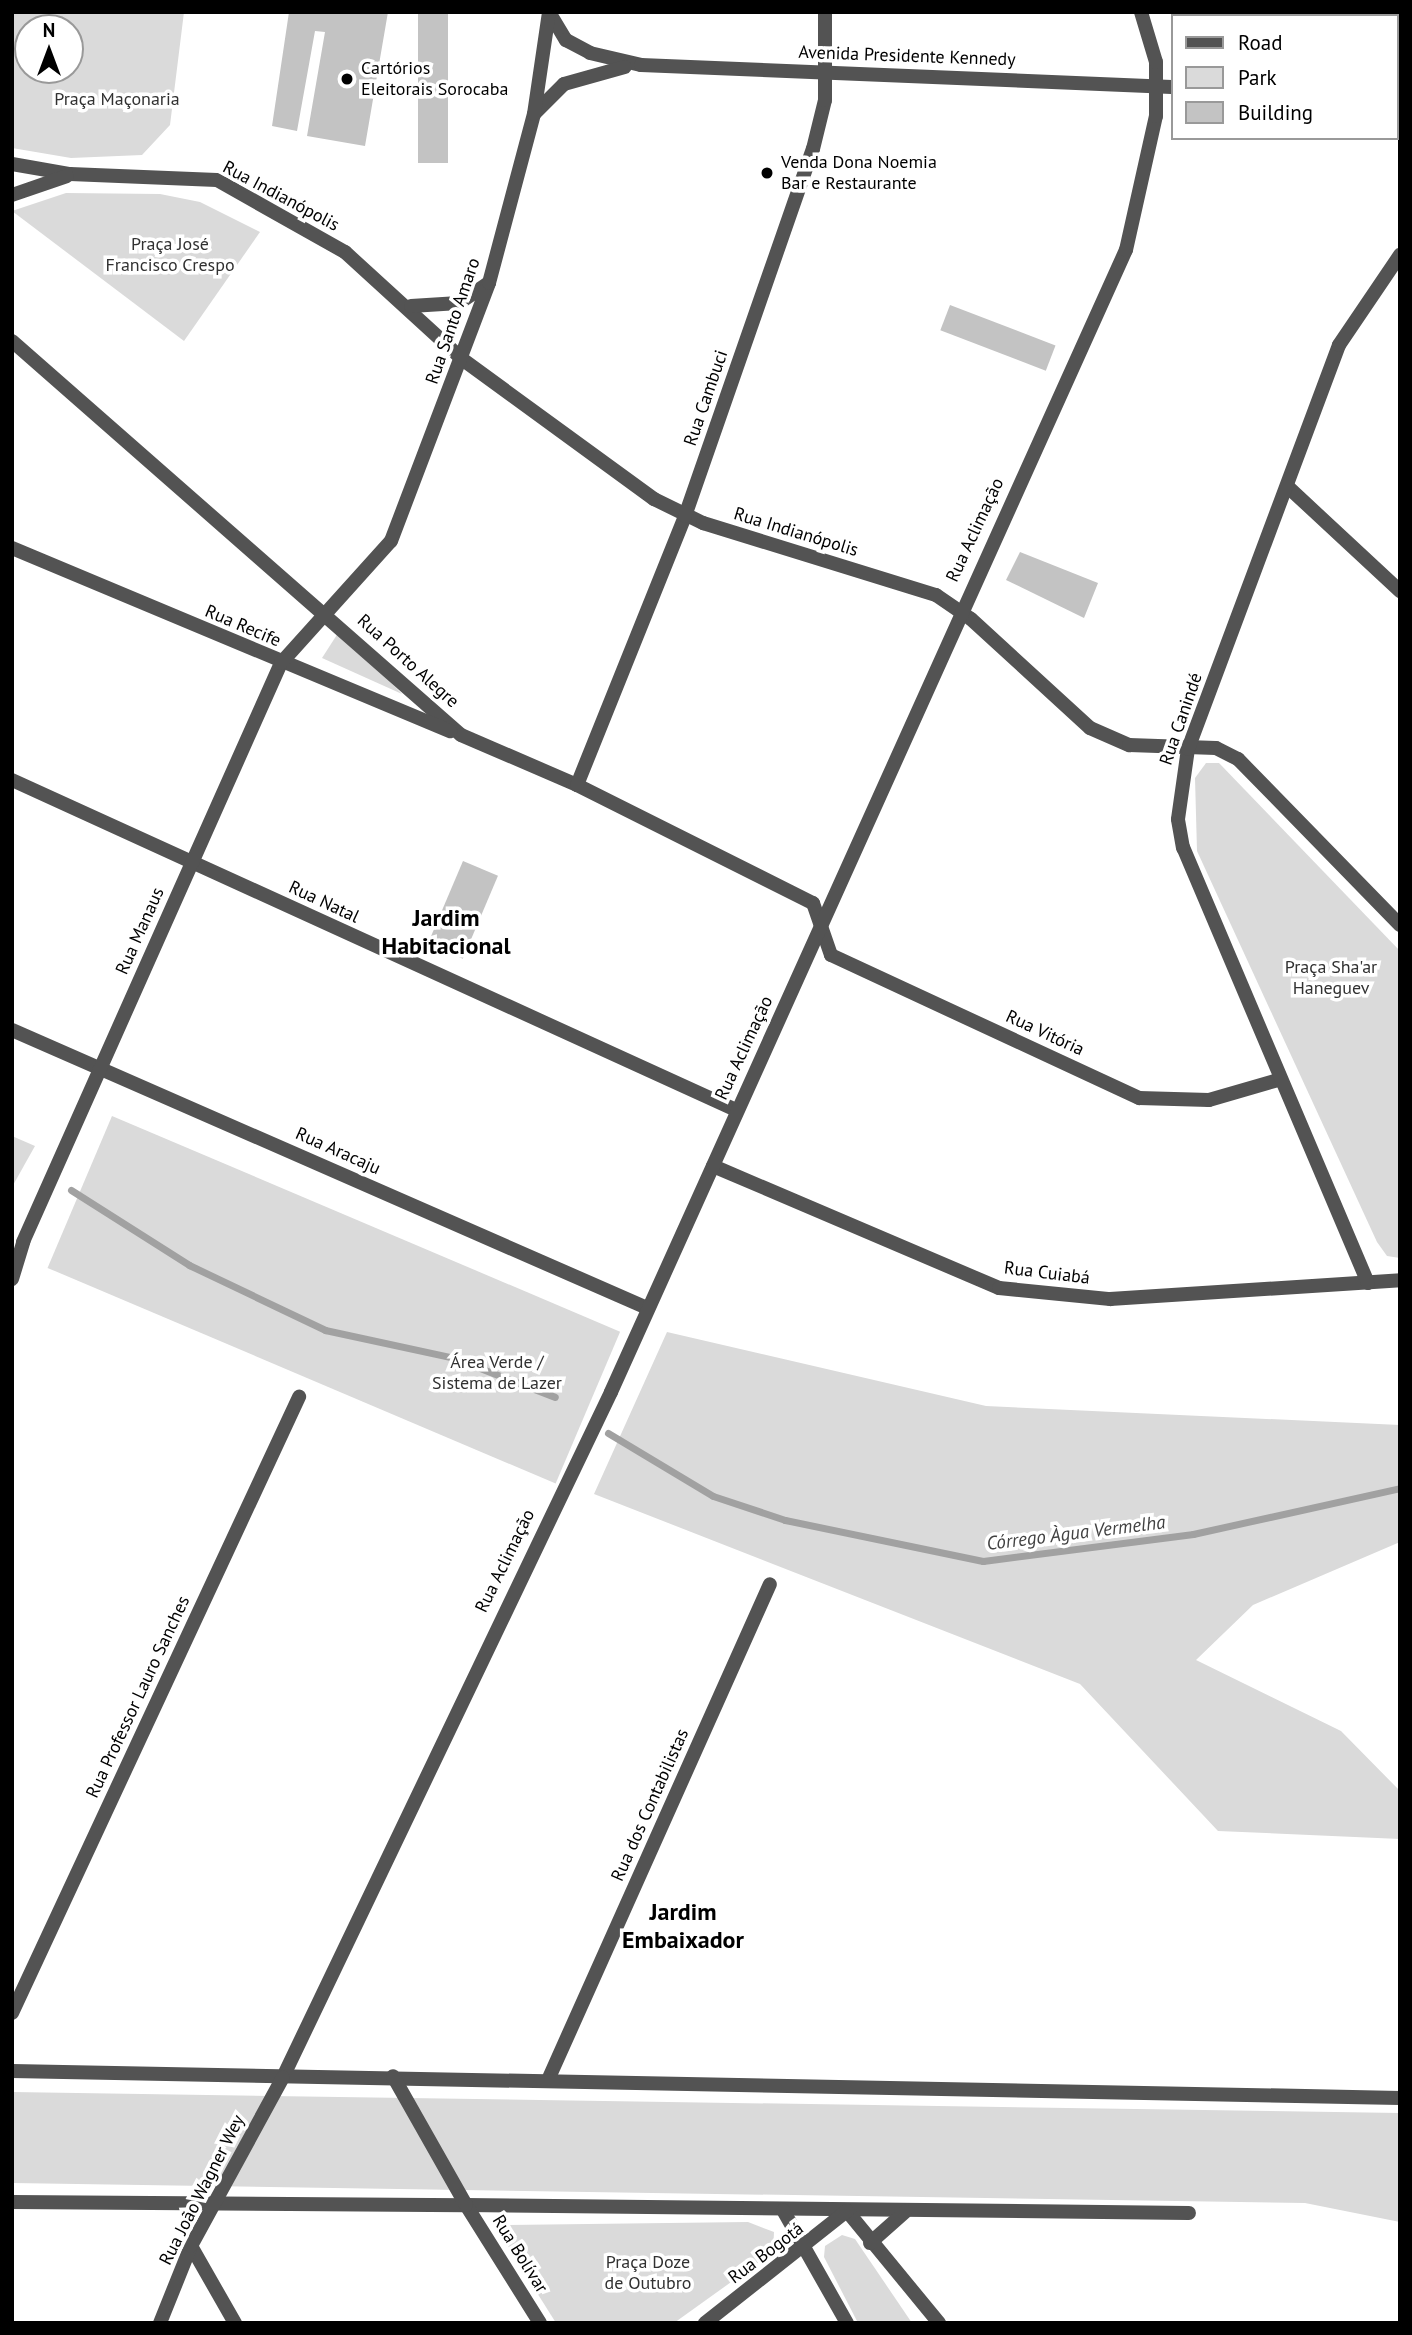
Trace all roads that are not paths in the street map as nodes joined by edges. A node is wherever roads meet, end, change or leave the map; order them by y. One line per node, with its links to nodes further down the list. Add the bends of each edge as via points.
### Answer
1 (549, 12): 4 (street, Avenida Presidente Kennedy, via 566,40); 8 (street, Rua Santo Amaro)
2 (825, 12): 5 (street, Rua Cambuci)
3 (1141, 12): 6 (street, Rua Aclimação)
4 (641, 65): 5 (street, Avenida Presidente Kennedy); 8 (street, Avenida Presidente Kennedy, via 564,84)
5 (827, 72): 6 (street, Avenida Presidente Kennedy); 18 (street, Rua Cambuci, via 813,149)
6 (1157, 87): 7 (street, Avenida Presidente Kennedy); 21 (street, Rua Aclimação, via 1152,151 1126,250)
7 (1170, 88)
8 (534, 114): 13 (street, Rua Santo Amaro)
9 (12, 164): 10 (street, Rua Indianópolis)
10 (70, 174): 11 (street, Rua Indianópolis); 14 (street, Rua Indianópolis, via 217,180 345,251)
11 (12, 195)
12 (1400, 255): 17 (street, Rua Canindé, via 1339,345)
13 (489, 283): 14 (street, via 459,303); 16 (street, Rua Santo Amaro)
14 (411, 306): 16 (street, Rua Indianópolis)
15 (12, 341): 22 (street, Rua Porto Alegre)
16 (462, 359): 18 (street, Rua Indianópolis); 22 (street, Rua Santo Amaro, via 391,541)
17 (1288, 487): 20 (street); 25 (street, Rua Canindé)
18 (685, 516): 21 (street, Rua Indianópolis, via 936,596); 27 (street, Rua Cambuci)
19 (12, 548): 23 (street, Rua Recife)
20 (1400, 591)
21 (959, 611): 25 (street, Rua Indianópolis, via 1090,729 1129,744); 30 (street, Rua Aclimação)
22 (328, 614): 23 (street, Rua Manaus); 24 (street, Rua Porto Alegre)
23 (281, 663): 24 (street, Rua Recife); 28 (street, Rua Manaus)
24 (461, 735): 27 (street, Rua Porto Alegre)
25 (1188, 749): 29 (street, Rua Indianópolis, via 1216,748 1238,759); 33 (street, Rua Canindé, via 1179,786 1183,848)
26 (12, 780): 28 (street, Rua Natal)
27 (577, 785): 30 (street, Rua Porto Alegre, via 813,903)
28 (192, 863): 32 (street, Rua Manaus); 34 (street, Rua Natal)
29 (1400, 925)
30 (821, 931): 33 (street, Rua Vitória, via 831,956 1139,1098 1209,1100); 34 (street, Rua Aclimação)
31 (12, 1030): 32 (street, Rua Aracaju)
32 (100, 1068): 36 (street, Rua Manaus); 40 (street, Rua Aracaju)
33 (1278, 1080): 39 (street, Rua Canindé)
34 (736, 1110): 35 (street, Rua Aclimação)
35 (713, 1166): 39 (street, Rua Cuiabá, via 999,1288 1110,1299); 40 (street, Rua Aclimação)
36 (18, 1242): 37 (street, Rua Manaus)
37 (12, 1279)
38 (1400, 1280): 39 (street, Rua Cuiabá)
39 (1368, 1283)
40 (647, 1308): 46 (street, Rua Aclimação)
41 (299, 1397): 43 (street, Rua Professor Lauro Sanches)
42 (770, 1584): 47 (street, Rua dos Contabilistas)
43 (12, 2013)
44 (12, 2071): 46 (street)
45 (393, 2076): 46 (street); 47 (street); 51 (street, Rua Bolívar)
46 (283, 2077): 50 (street, Rua João Wagner Wey)
47 (548, 2080): 48 (street)
48 (1400, 2098)
49 (12, 2202): 50 (street)
50 (214, 2205): 51 (street); 57 (street, Rua João Wagner Wey)
51 (467, 2206): 52 (street); 61 (street, Rua Bolívar)
52 (783, 2210): 53 (street); 58 (street)
53 (847, 2211): 54 (street); 56 (street); 58 (street, Rua Bogotá)
54 (907, 2211): 55 (street); 56 (street)
55 (1189, 2213)
56 (870, 2243): 64 (street)
57 (191, 2246): 59 (street, Rua João Wagner Wey); 60 (street)
58 (806, 2248): 62 (street, Rua Bogotá); 63 (street)
59 (160, 2323)
60 (235, 2323)
61 (540, 2323)
62 (705, 2323)
63 (847, 2323)
64 (939, 2323)

